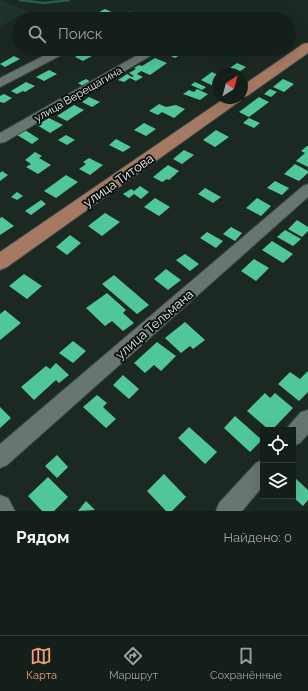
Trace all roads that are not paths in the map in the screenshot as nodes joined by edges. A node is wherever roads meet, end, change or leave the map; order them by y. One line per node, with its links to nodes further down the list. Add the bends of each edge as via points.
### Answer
1 (308, 48): 5 (main road)
2 (52, 56): 4 (street)
3 (144, 56): 7 (street, улица Верещагина)
4 (0, 83)
5 (248, 89)
6 (226, 104): 9 (main road, улица Титова)
7 (0, 139)
8 (308, 189): 12 (street, улица Тельмана)
9 (0, 262)
10 (308, 419): 11 (street)
11 (296, 433)
12 (0, 458)
13 (260, 473): 16 (street)
14 (0, 506): 15 (street)
15 (4, 511)
16 (227, 511)

